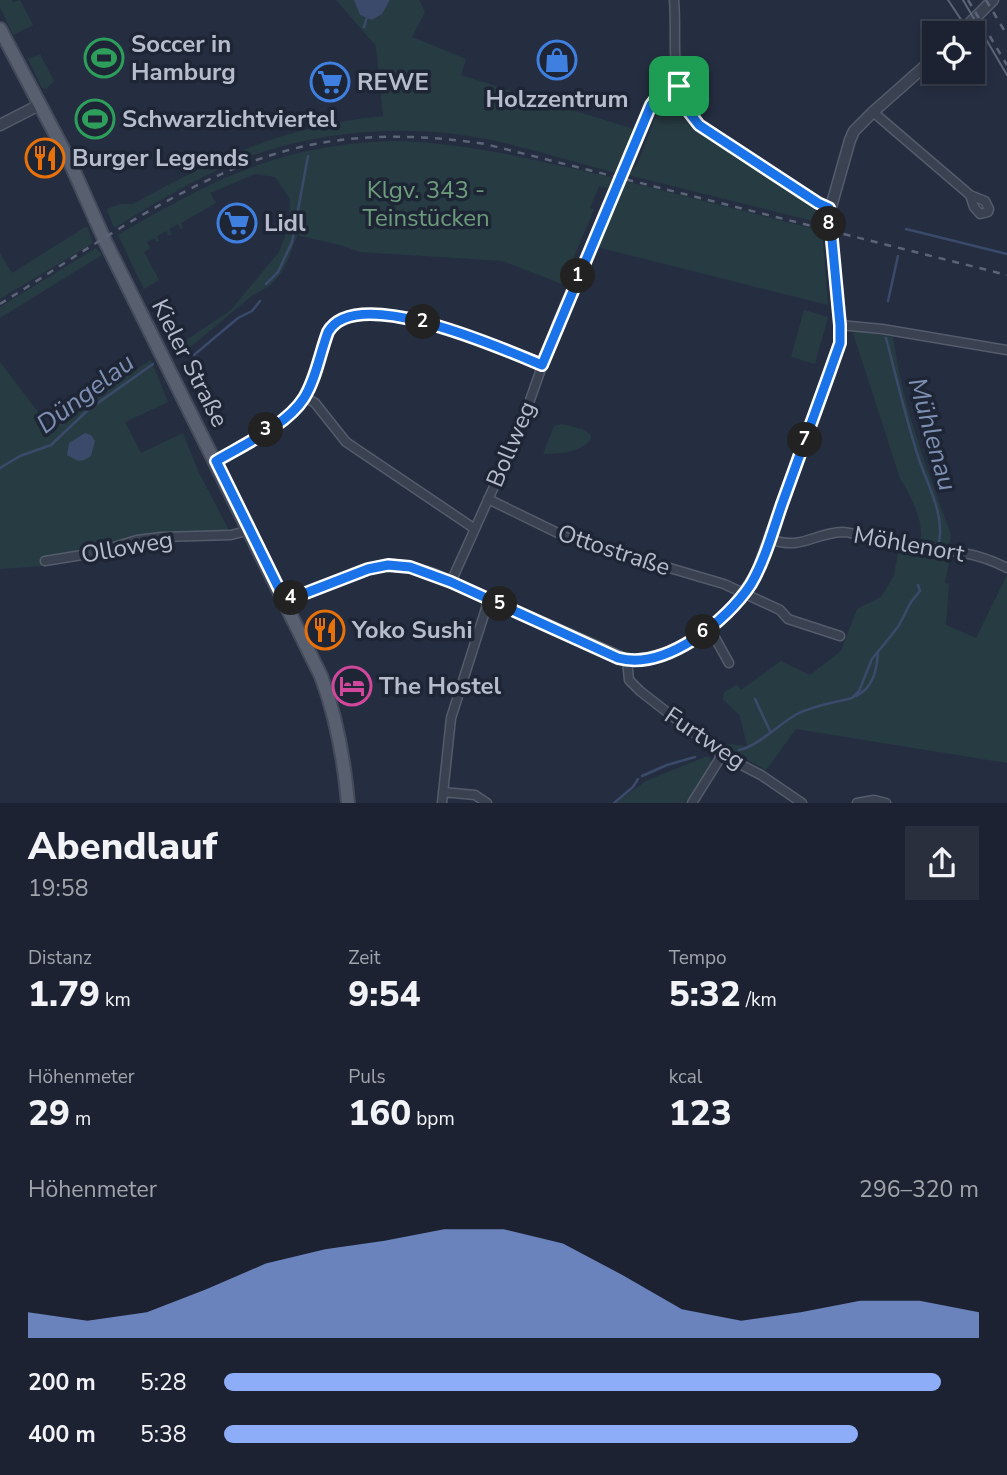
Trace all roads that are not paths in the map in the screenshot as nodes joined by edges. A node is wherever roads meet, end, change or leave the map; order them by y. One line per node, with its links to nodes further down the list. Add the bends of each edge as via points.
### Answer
1 (674, 0): 6 (street)
2 (993, 0): 3 (street)
3 (972, 21)
4 (0, 29): 7 (main road, Kieler Straße)
5 (922, 69): 8 (street)
6 (679, 86): 11 (street, via 685,107 699,125); 14 (street, Bollweg, via 663,89 651,105)
7 (39, 105): 9 (street); 16 (main road, Kieler Straße)
8 (873, 113): 10 (street); 11 (street, via 851,135)
9 (0, 125)
10 (970, 195)
11 (829, 208): 12 (street)
12 (840, 325): 13 (street); 20 (street, via 840,343)
13 (1007, 350)
14 (542, 365): 15 (street, via 443,327 371,314 332,326); 17 (street, Bollweg)
15 (305, 397): 16 (street, via 273,426); 18 (street, via 346,442)
16 (216, 461): 19 (main road, Kieler Straße)
17 (488, 499): 18 (street, Bollweg); 24 (street, Ottostraße, via 568,538)
18 (475, 529): 23 (street, Bollweg)
19 (250, 530): 21 (street, Olloweg, via 137,540); 26 (main road, Kieler Straße)
20 (769, 539): 22 (street, Möhlenort, via 790,545 851,532 878,542 959,552); 24 (street, via 758,570)
21 (45, 561)
22 (1007, 568)
23 (451, 582): 25 (street); 26 (street, via 410,567 388,565)
24 (743, 593): 27 (street); 28 (street, Ottostraße, via 780,610 788,619)
25 (489, 599): 29 (street); 32 (street, via 451,718)
26 (285, 601): 33 (main road, Kieler Straße, via 334,710)
27 (709, 627): 29 (street, via 663,656); 30 (street)
28 (840, 636)
29 (627, 660): 31 (street, Furtweg, via 626,674 635,687)
30 (729, 663)
31 (722, 755): 36 (street); 37 (street, Furtweg)
32 (443, 792): 34 (street); 35 (street, via 475,795)
33 (348, 803)
34 (442, 803)
35 (487, 803)
36 (692, 803)
37 (802, 803)
38 (858, 803): 39 (street)
39 (886, 803)

